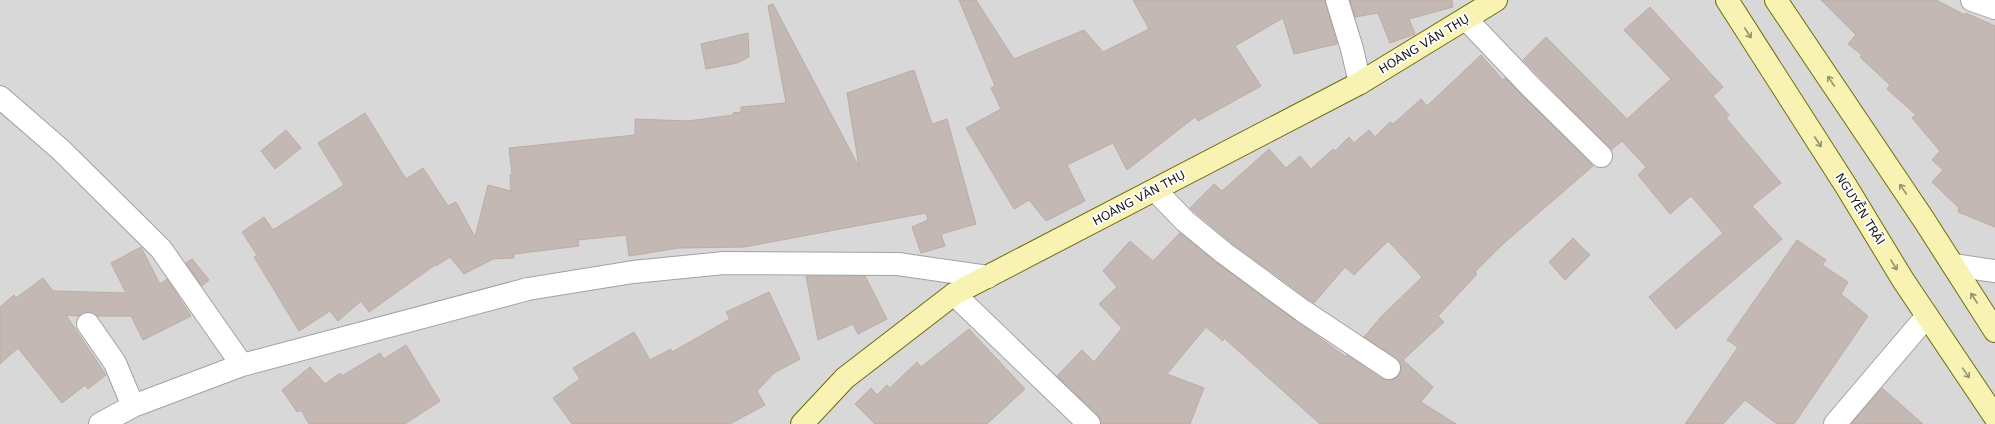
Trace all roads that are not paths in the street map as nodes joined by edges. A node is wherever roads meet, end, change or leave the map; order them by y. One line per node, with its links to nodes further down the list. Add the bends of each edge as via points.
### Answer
1 (1337, 0): 8 (street)
2 (1496, 0): 7 (main road, HOÀNG VĂN THỤ)
3 (1727, 0): 16 (main road, NGUYỄN TRÃI, one-way to 16)
4 (1776, 0): 12 (main road, one-way to 4)
5 (1972, 0): 6 (street)
6 (1995, 8)
7 (1466, 19): 8 (main road, HOÀNG VĂN THỤ); 10 (street)
8 (1360, 83): 11 (main road, HOÀNG VĂN THỤ)
9 (0, 97): 19 (street, via 61,150 161,249)
10 (1601, 156)
11 (1155, 190): 14 (main road, HOÀNG VĂN THỤ); 20 (street, via 1185,221 1224,253 1303,311)
12 (1953, 265): 13 (street); 18 (main road, one-way to 12)
13 (1995, 271)
14 (988, 277): 15 (main road, HOÀNG VĂN THỤ); 19 (street, via 898,264 724,263 633,272 528,289)
15 (954, 294): 24 (main road, HOÀNG VĂN THỤ, via 845,378); 25 (street)
16 (1927, 316): 22 (main road, NGUYỄN TRÃI, one-way to 22); 26 (street)
17 (88, 324): 21 (street, via 115,363)
18 (1995, 331)
19 (242, 365): 21 (street)
20 (1390, 368)
21 (133, 406): 23 (street)
22 (1995, 417)
23 (100, 424)
24 (802, 424)
25 (1089, 424)
26 (1834, 424)

